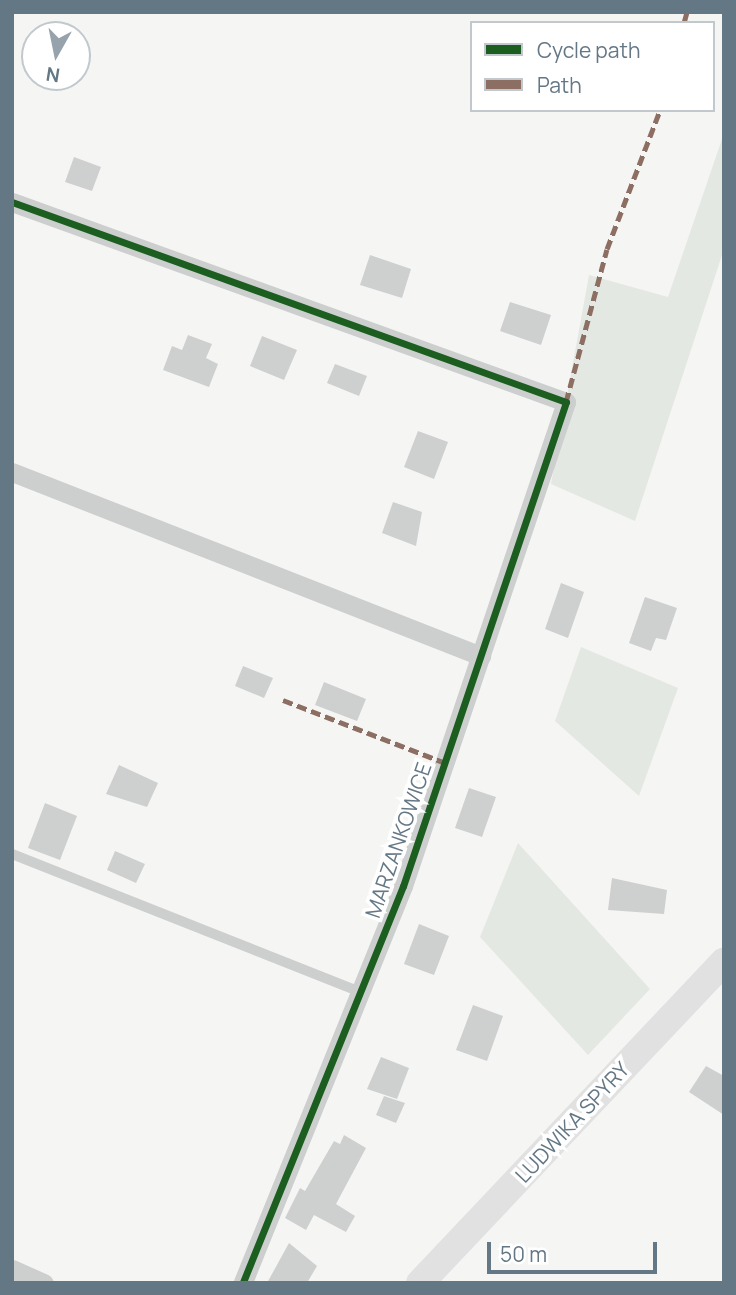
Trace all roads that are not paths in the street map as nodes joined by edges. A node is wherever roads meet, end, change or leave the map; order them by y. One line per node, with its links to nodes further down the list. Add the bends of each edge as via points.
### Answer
1 (12, 202): 3 (street, MARZANKOWICE, via 566,402)
2 (12, 472): 3 (street)
3 (481, 656): 6 (street, MARZANKOWICE)
4 (12, 854): 6 (lane)
5 (724, 962): 10 (main road, LUDWIKA SPYRY)
6 (362, 992): 9 (street, MARZANKOWICE)
7 (12, 1269): 8 (street)
8 (44, 1283)
9 (243, 1283)
10 (420, 1283)

